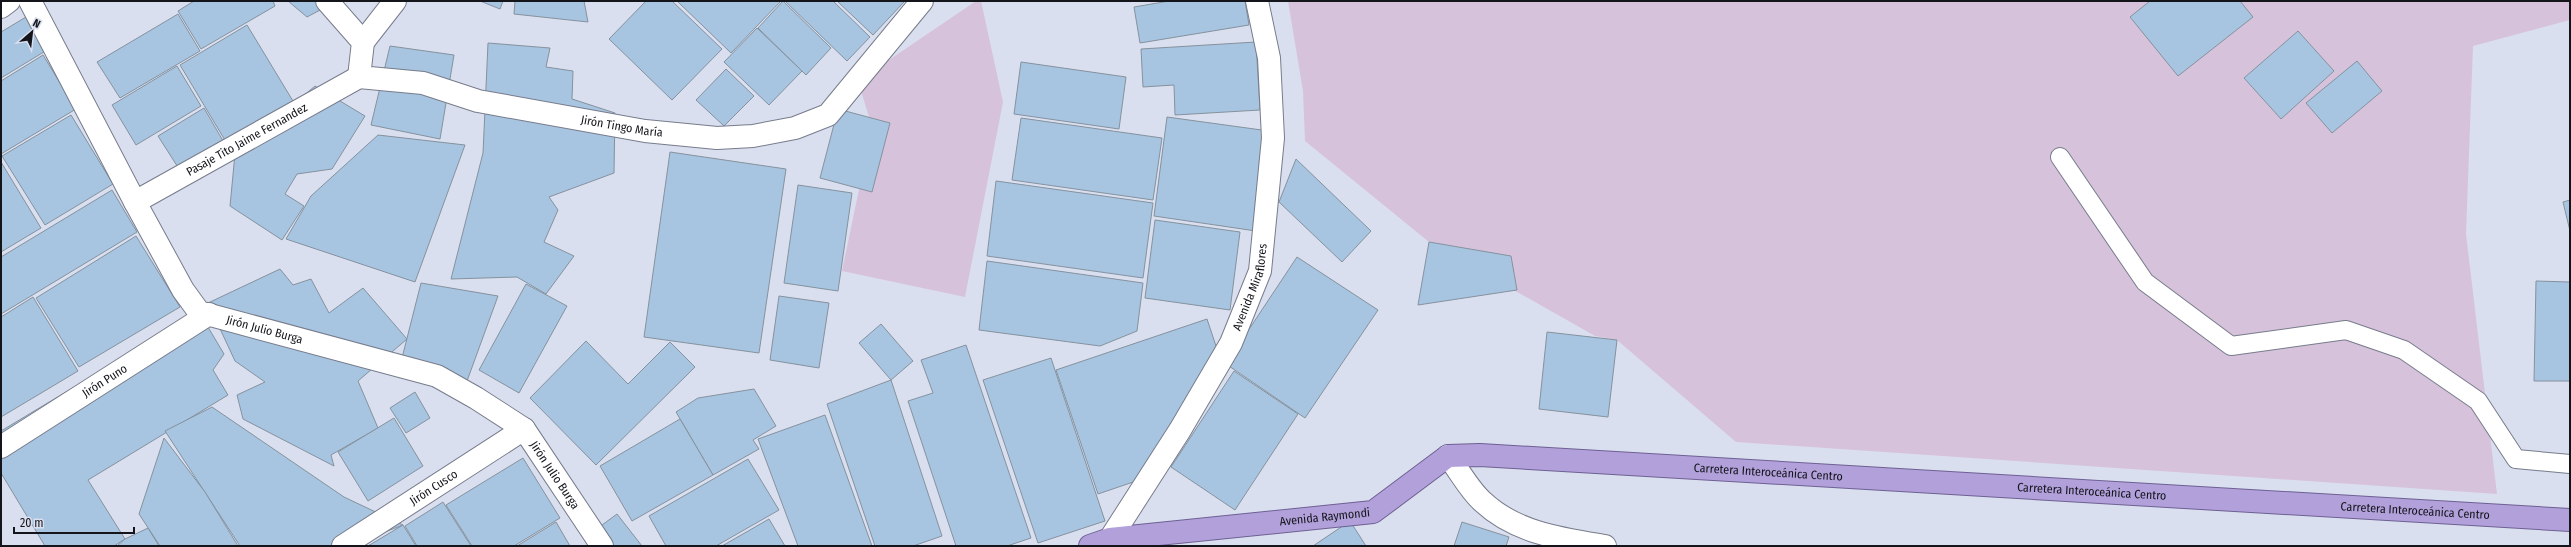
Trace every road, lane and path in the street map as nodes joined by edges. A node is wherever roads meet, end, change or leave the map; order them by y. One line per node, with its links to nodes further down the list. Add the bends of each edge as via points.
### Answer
1 (9, 1): 7 (street)
2 (30, 1): 11 (street, Jirón Julio Burga)
3 (328, 1): 8 (street)
4 (395, 1): 8 (street)
5 (922, 1): 9 (street, Jirón Tingo María, via 828,115 795,128 753,136 717,138 645,131 478,101 423,84)
6 (1257, 1): 18 (street, Avenida Miraflores, via 1269,58 1273,138 1260,271 1231,343 1180,430)
7 (1, 8)
8 (363, 42): 9 (street)
9 (359, 77): 11 (street, Pasaje Tito Jaime Fernandez)
10 (2060, 157): 16 (lane, via 2144,282 2231,346 2346,330 2404,350 2478,401 2516,459)
11 (135, 202): 12 (street, Jirón Julio Burga, via 183,290 199,312)
12 (209, 314): 13 (street, Jirón Julio Burga, via 437,376); 14 (street, Jirón Puno)
13 (524, 429): 19 (street, Jirón Cusco); 20 (street, Jirón Julio Burga)
14 (1, 447)
15 (1448, 456): 17 (highway, Carretera Interoceánica Centro, via 1480,455); 18 (highway, Avenida Raymondi, via 1373,512); 21 (street, via 1482,502 1508,521 1552,537)
16 (2570, 464)
17 (2570, 520)
18 (1100, 542)
19 (343, 546)
20 (602, 546)
21 (1605, 546)

